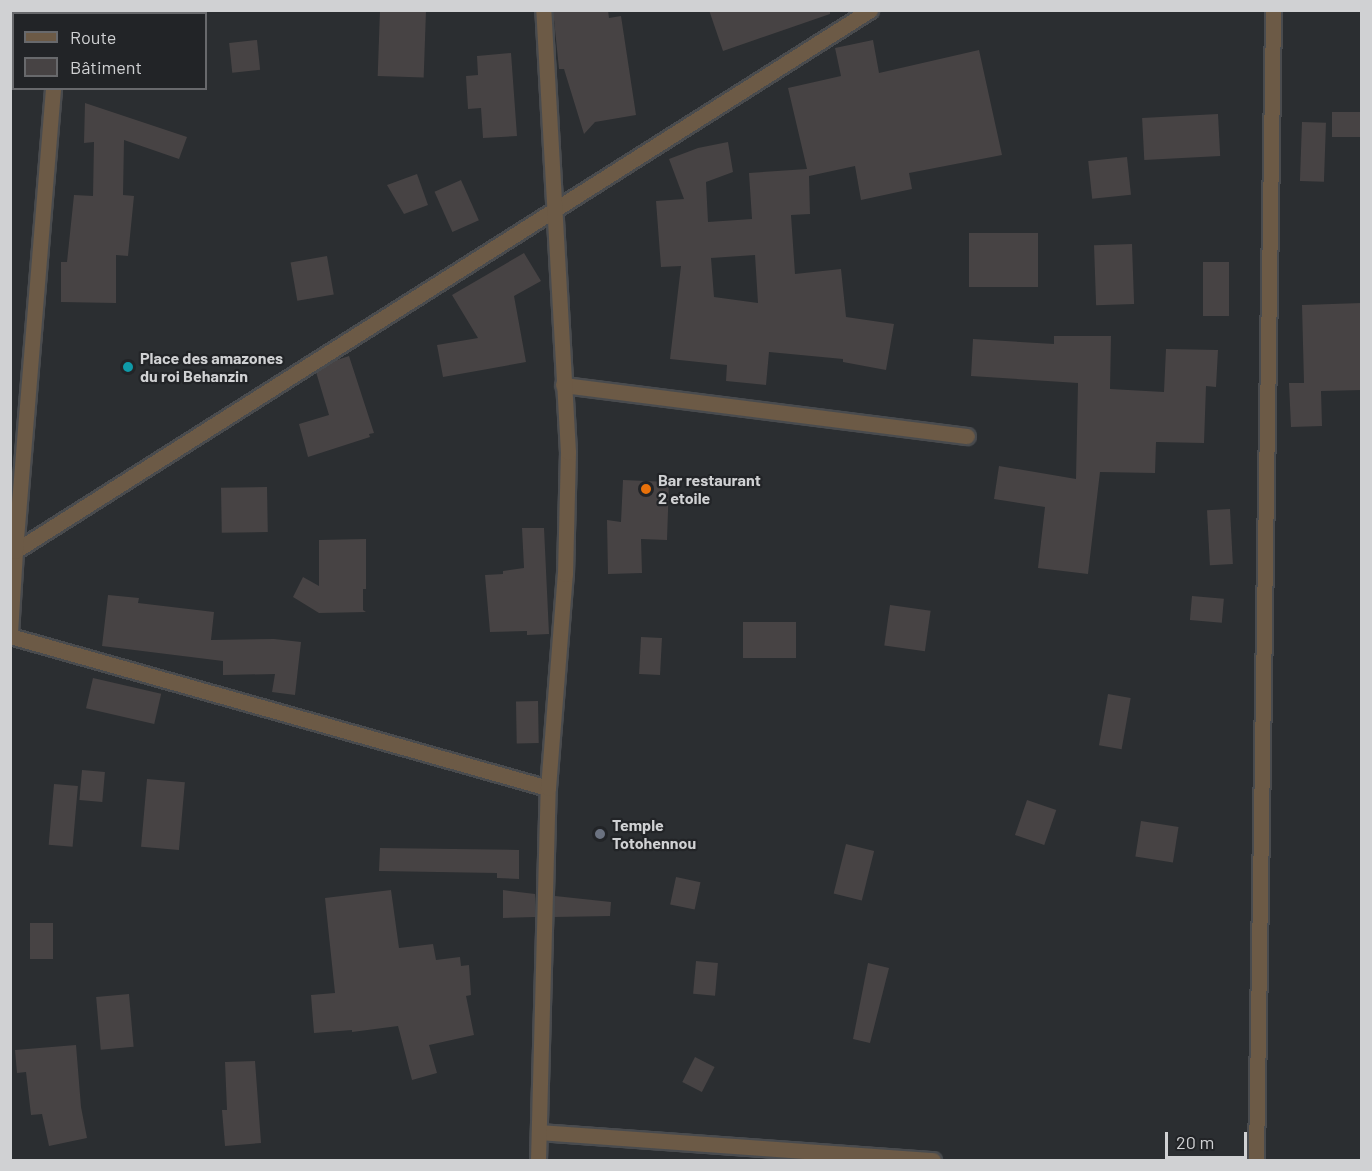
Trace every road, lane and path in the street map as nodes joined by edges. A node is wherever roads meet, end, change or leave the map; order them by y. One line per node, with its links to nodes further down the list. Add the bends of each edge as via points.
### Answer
1 (543, 10): 5 (street)
2 (870, 10): 5 (street)
3 (1274, 10): 14 (street)
4 (53, 90): 8 (street)
5 (553, 209): 6 (street); 8 (street)
6 (563, 385): 7 (street); 10 (street, via 568,452 565,574)
7 (967, 436)
8 (15, 551): 9 (street)
9 (10, 634): 10 (street)
10 (548, 788): 11 (street)
11 (539, 1132): 12 (street); 13 (street)
12 (538, 1161)
13 (933, 1161)
14 (1256, 1161)

